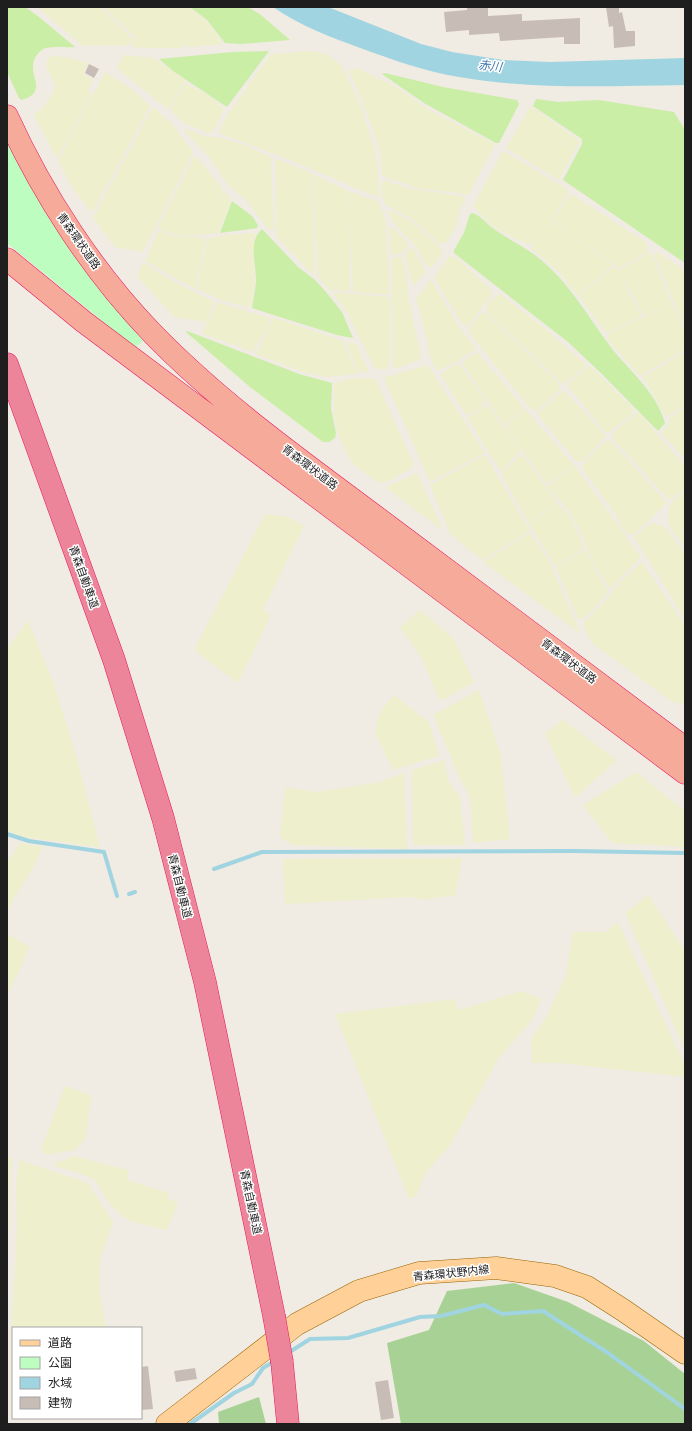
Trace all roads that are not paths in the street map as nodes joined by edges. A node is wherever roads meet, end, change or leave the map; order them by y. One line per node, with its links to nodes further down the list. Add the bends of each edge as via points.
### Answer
1 (7, 116): 4 (highway, 青森環状道路, via 46,190 88,255 152,333 188,368 270,437)
2 (7, 259): 5 (highway, 青森環状道路, via 84,322)
3 (7, 364): 8 (highway, 青森自動車道, bridge, via 114,660 163,818 205,982 274,1316 282,1362)
4 (685, 748)
5 (685, 773)
6 (685, 1353): 7 (main road, 青森環状野内線, via 587,1287 555,1276 496,1268 420,1273 359,1292 297,1324)
7 (168, 1424)
8 (288, 1424)

